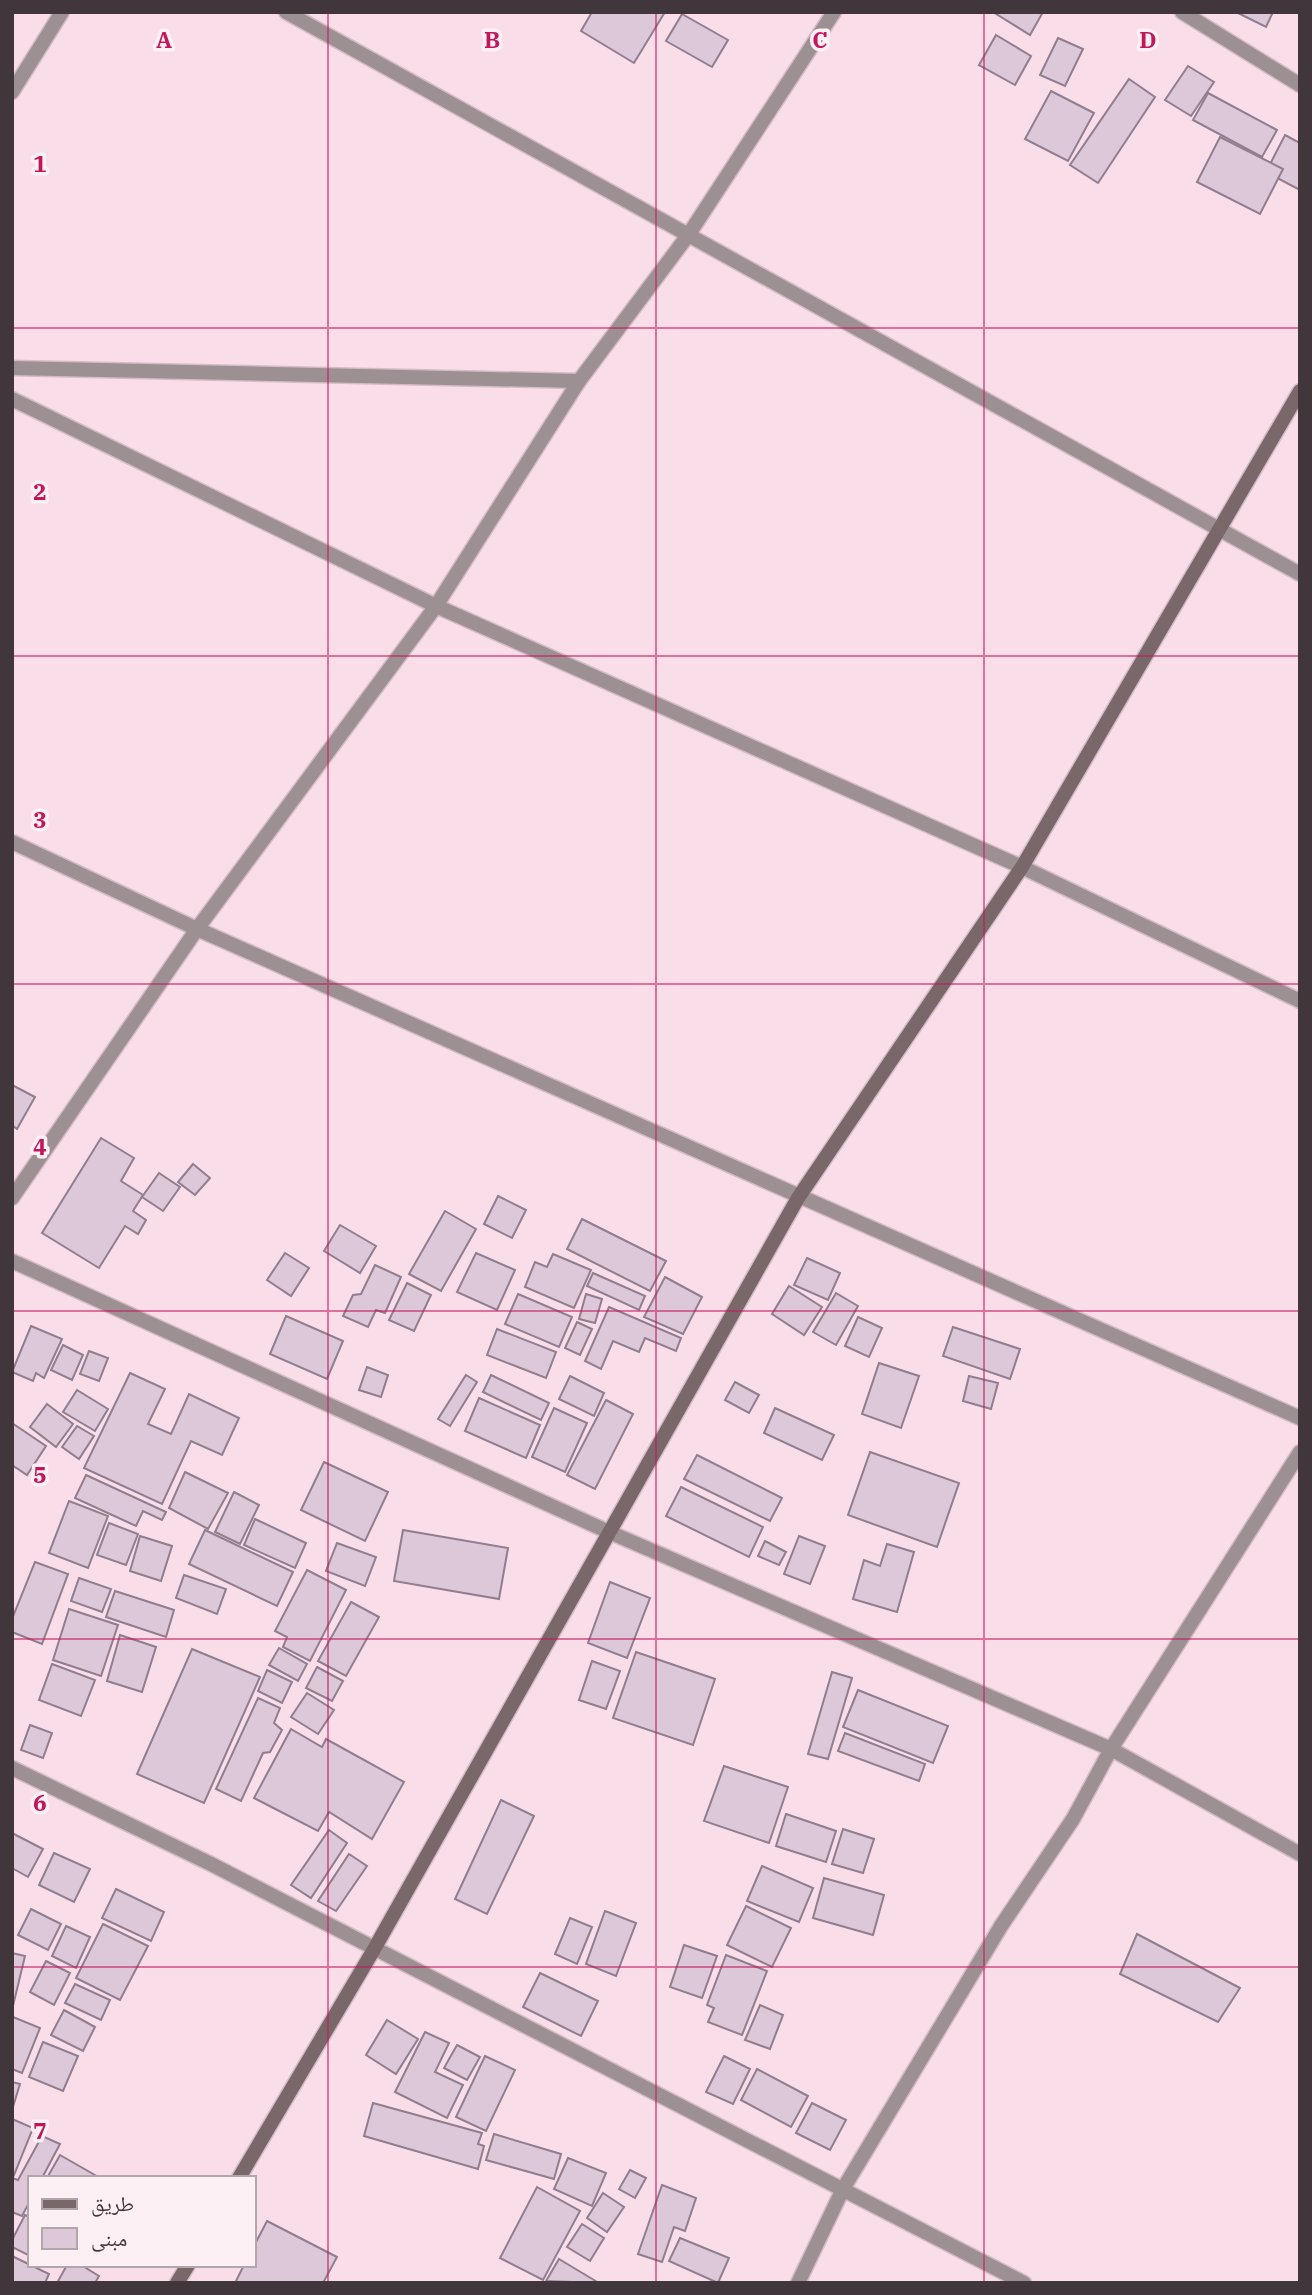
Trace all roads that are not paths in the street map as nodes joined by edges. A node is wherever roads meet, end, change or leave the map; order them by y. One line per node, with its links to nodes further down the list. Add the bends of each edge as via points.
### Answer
1 (62, 12): 6 (street)
2 (286, 12): 7 (street)
3 (834, 12): 7 (street)
4 (1182, 12): 5 (street)
5 (1300, 85)
6 (12, 92)
7 (689, 234): 9 (street); 12 (street)
8 (12, 368): 9 (street)
9 (579, 380): 14 (street)
10 (1300, 391): 12 (street)
11 (12, 399): 14 (street)
12 (1219, 527): 13 (street); 16 (street)
13 (1300, 574)
14 (436, 606): 16 (street); 17 (street)
15 (12, 842): 17 (street)
16 (1022, 867): 18 (street); 20 (street)
17 (197, 929): 19 (street); 20 (street)
18 (1300, 1001)
19 (12, 1198)
20 (798, 1198): 22 (street); 24 (street)
21 (12, 1261): 24 (street)
22 (1300, 1418)
23 (1300, 1452): 25 (street)
24 (610, 1532): 25 (street); 28 (street)
25 (1111, 1749): 27 (street); 30 (street, via 1073,1819 1001,1926)
26 (12, 1769): 28 (street, via 211,1864)
27 (1300, 1854)
28 (373, 1951): 29 (street); 30 (street)
29 (240, 2176)
30 (843, 2189): 33 (street); 34 (street)
31 (187, 2267): 32 (street)
32 (177, 2283)
33 (798, 2283)
34 (1024, 2283)

